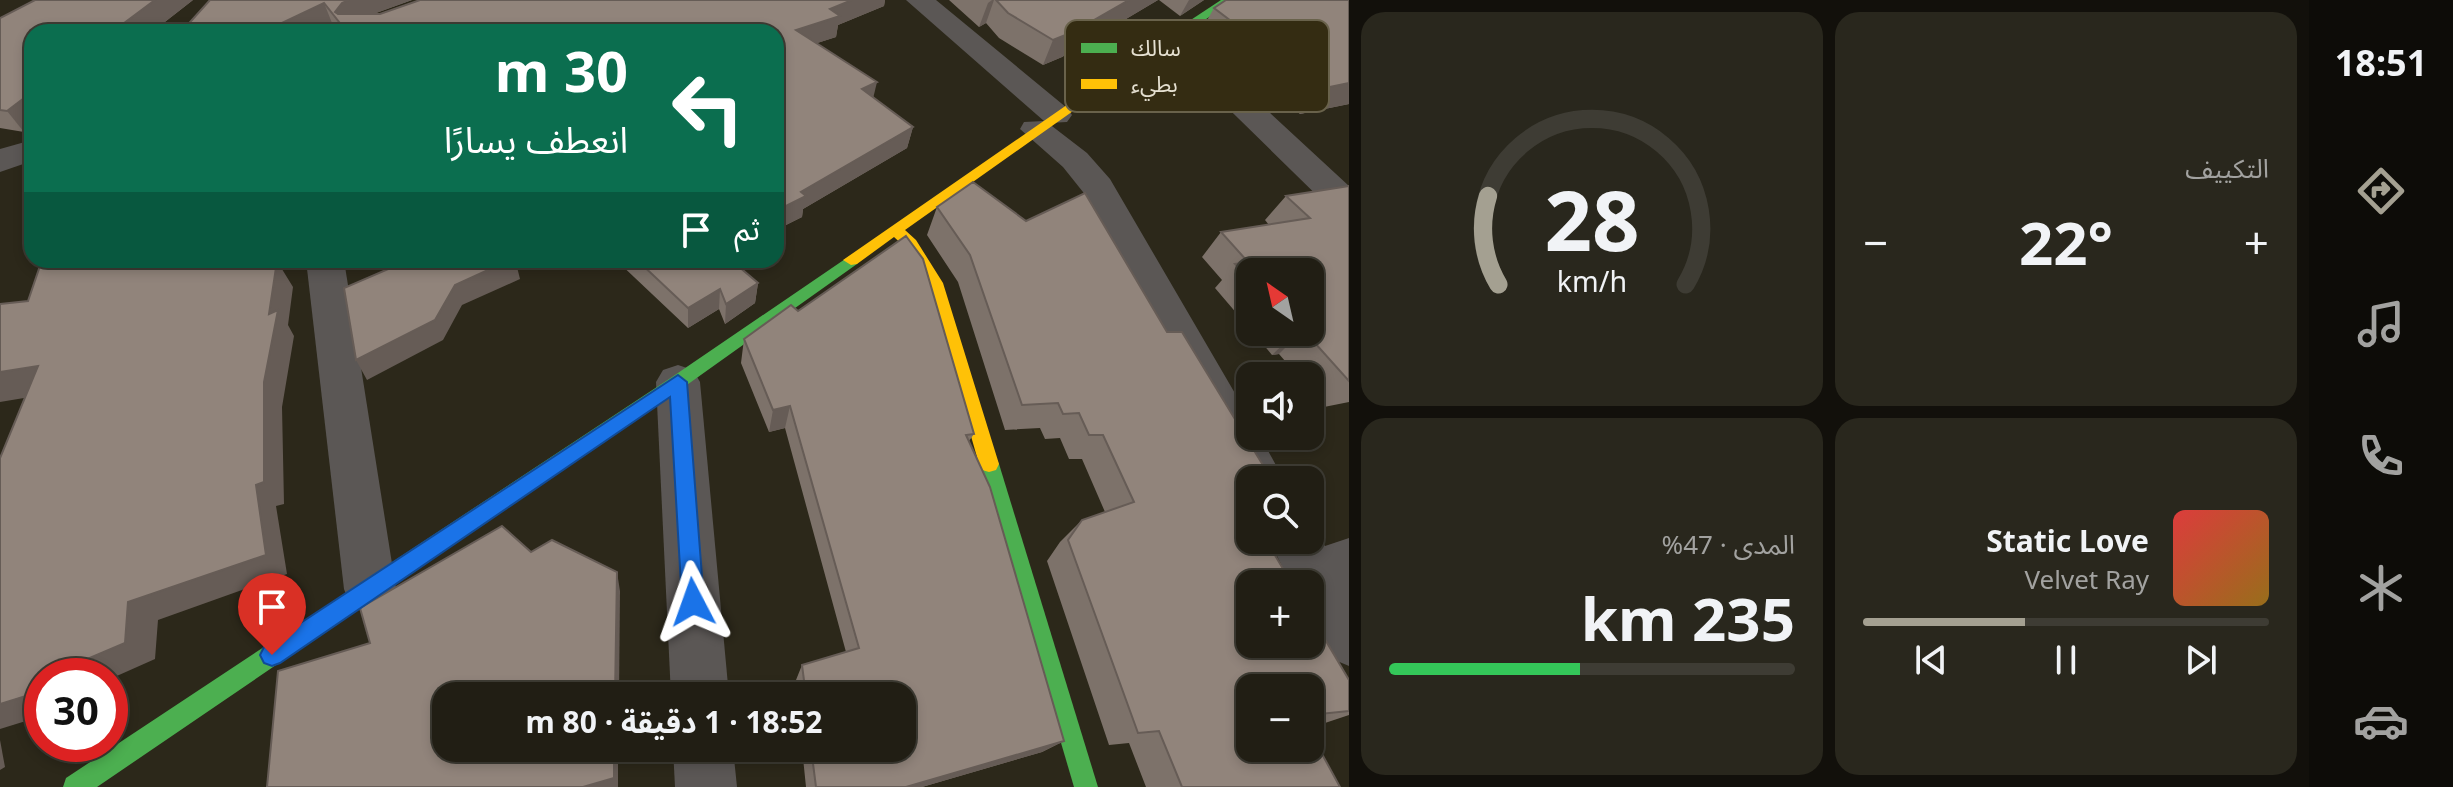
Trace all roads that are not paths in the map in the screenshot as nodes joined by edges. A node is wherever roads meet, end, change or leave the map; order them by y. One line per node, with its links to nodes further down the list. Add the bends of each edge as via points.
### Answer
1 (919, 0): 6 (street)
2 (1228, 0): 3 (street)
3 (1198, 20)
4 (1065, 109): 6 (street)
5 (1250, 112): 9 (street)
6 (1046, 122): 10 (street); 13 (street, via 1098,187)
7 (24, 153): 8 (street)
8 (0, 161)
9 (1349, 206)
10 (895, 230): 12 (street); 21 (street, via 911,244 935,283)
11 (326, 268): 15 (street)
12 (678, 382): 15 (street); 17 (street)
13 (1252, 466)
14 (1319, 559): 16 (street)
15 (370, 589): 19 (street)
16 (1349, 639)
17 (699, 682)
18 (704, 762): 20 (street)
19 (75, 787)
20 (706, 787)
21 (1086, 787)

